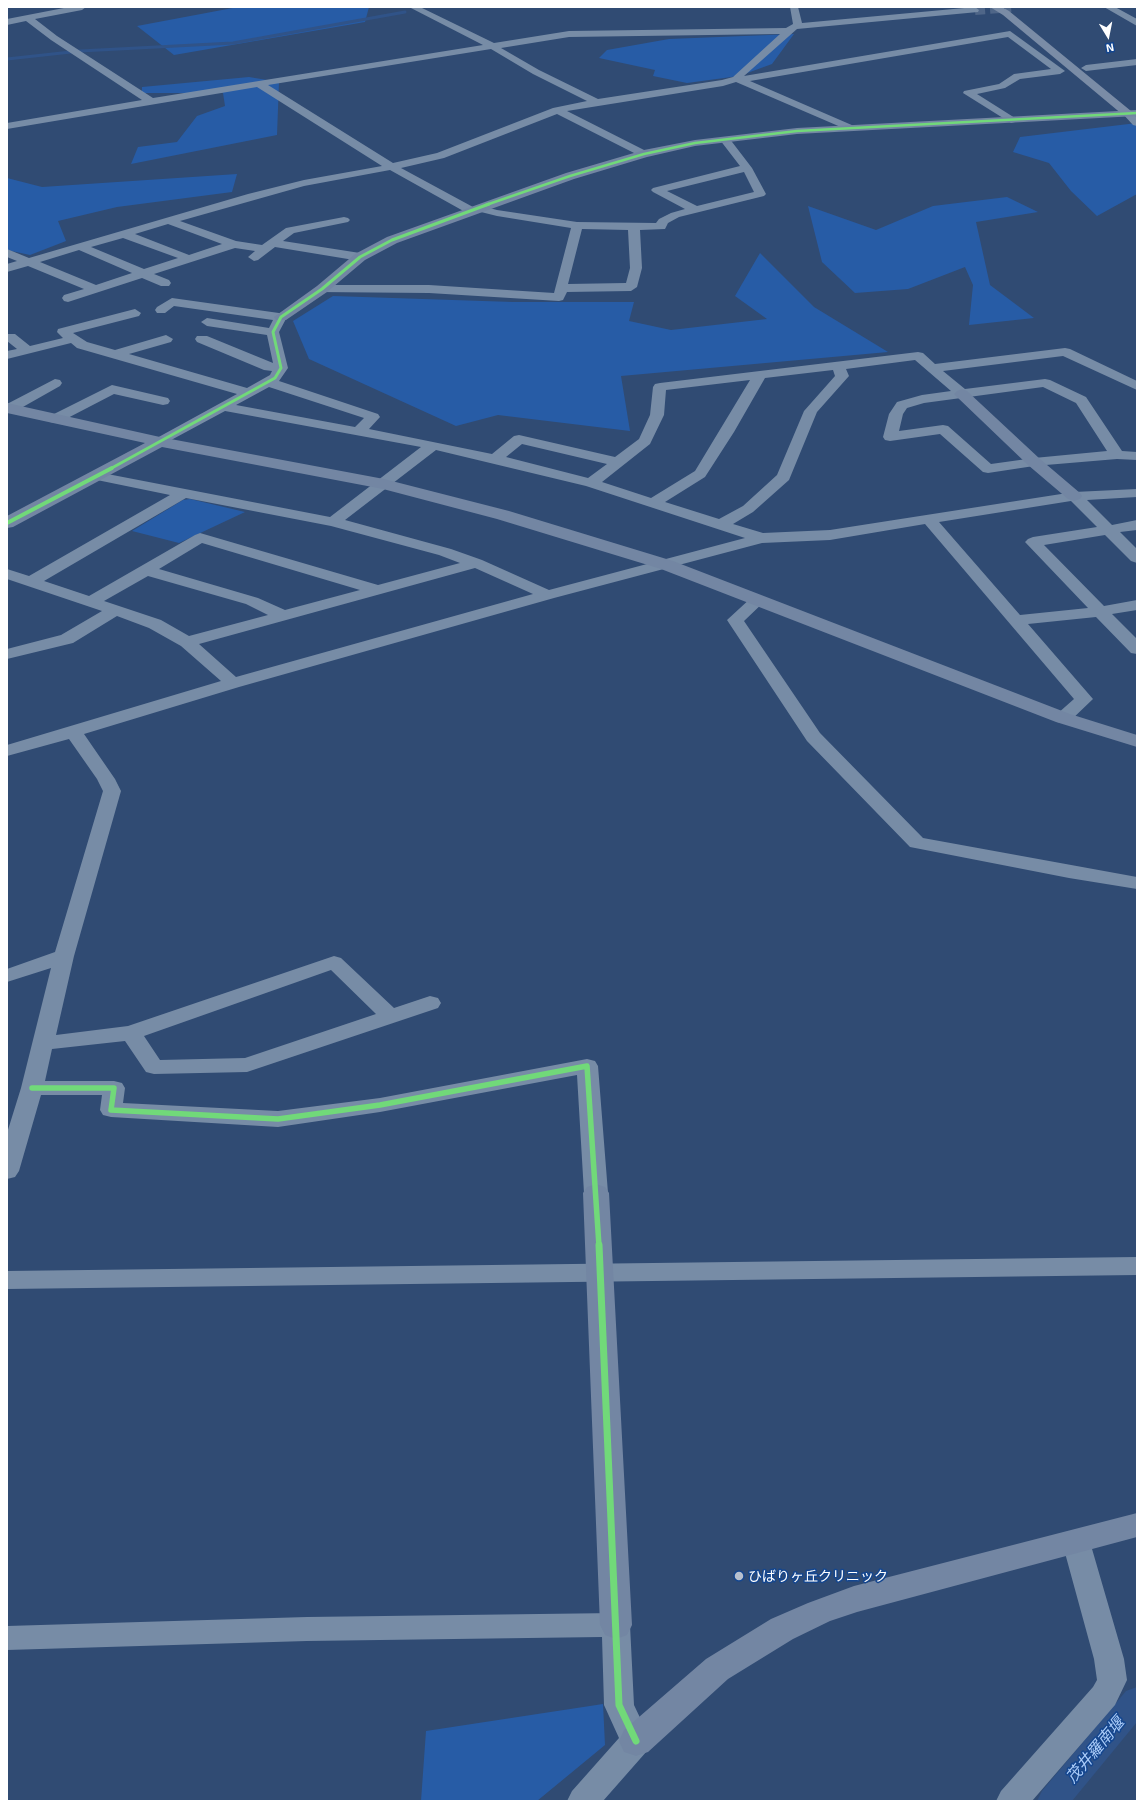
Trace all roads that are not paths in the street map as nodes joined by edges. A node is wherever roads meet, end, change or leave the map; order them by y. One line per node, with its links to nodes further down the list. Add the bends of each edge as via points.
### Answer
1 (37, 7): 9 (street)
2 (82, 7): 9 (street)
3 (413, 7): 14 (street)
4 (794, 7): 12 (street)
5 (996, 7): 8 (highway)
6 (1108, 7): 11 (street)
7 (975, 10): 12 (street)
8 (1004, 10): 22 (highway)
9 (29, 17): 10 (street); 19 (street, via 54,38)
10 (7, 22)
11 (1137, 23)
12 (799, 26): 13 (street)
13 (787, 31): 14 (street, via 569,34); 17 (street)
14 (492, 46): 18 (street); 20 (street, via 536,72)
15 (1137, 62): 16 (street)
16 (1086, 68)
17 (738, 80): 20 (street); 23 (street, via 1010,34 1060,71 1017,76 1002,86 968,93); 26 (street)
18 (259, 84): 19 (street); 29 (street)
19 (152, 101): 25 (street)
20 (597, 102): 21 (street)
21 (557, 110): 28 (street); 29 (street, via 458,150)
22 (1132, 113): 23 (street); 24 (street)
23 (1011, 120): 26 (street)
24 (1137, 123)
25 (7, 126)
26 (850, 128): 27 (street, via 797,131)
27 (725, 140): 28 (street, via 695,143); 30 (street)
28 (644, 154): 31 (street, via 570,176)
29 (392, 167): 31 (street); 33 (street, via 304,183)
30 (747, 168): 32 (street, via 760,194); 32 (street, via 657,190)
31 (474, 210): 35 (street); 42 (street, via 392,240)
32 (695, 210): 36 (street, via 675,215 664,221 661,227)
33 (166, 220): 37 (street); 38 (street)
34 (344, 220): 40 (street, via 290,230)
35 (577, 225): 36 (street); 49 (street)
36 (634, 225): 49 (street, via 636,268 631,287)
37 (122, 233): 39 (street); 43 (street)
38 (234, 244): 40 (street); 43 (street)
39 (79, 246): 45 (street); 47 (street)
40 (269, 246): 42 (street); 44 (street)
41 (7, 253): 45 (street)
42 (360, 257): 51 (street)
43 (190, 259): 47 (street)
44 (250, 260)
45 (30, 261): 46 (street); 50 (street)
46 (7, 268)
47 (143, 274): 48 (street); 50 (street)
48 (165, 283)
49 (562, 288): 51 (street, via 559,298 428,289)
50 (96, 289): 52 (street)
51 (322, 289): 55 (street)
52 (68, 298)
53 (161, 310): 55 (street, via 172,302)
54 (136, 313): 60 (street, via 63,332)
55 (282, 317): 57 (street)
56 (206, 322): 57 (street)
57 (273, 332): 66 (street)
58 (10, 337): 62 (street)
59 (166, 338): 63 (street)
60 (73, 339): 62 (street); 63 (street, via 82,345)
61 (202, 339): 66 (street, via 269,368)
62 (27, 350): 64 (street)
63 (116, 354): 72 (street)
64 (7, 356)
65 (838, 366): 67 (street, via 918,356); 68 (street); 96 (street, via 842,376 811,411 784,477 748,509)
66 (281, 368): 69 (street, via 275,378)
67 (932, 368): 71 (street, via 1065,352); 73 (street)
68 (760, 375): 84 (street, via 660,387 657,415 645,441); 92 (street, via 700,474)
69 (268, 382): 72 (street); 78 (street, via 373,417)
70 (55, 383): 76 (street)
71 (1137, 386)
72 (249, 393): 75 (street)
73 (962, 394): 81 (street, via 1045,383 1081,400); 85 (street); 85 (street, via 922,399 902,405 896,414 890,437 943,429 988,469)
74 (163, 401): 77 (street, via 112,388)
75 (224, 407): 78 (street); 79 (street)
76 (8, 409): 77 (street)
77 (55, 419): 79 (street)
78 (359, 431): 80 (street)
79 (160, 442): 86 (street); 88 (street)
80 (433, 445): 83 (street); 88 (street)
81 (1117, 455): 82 (street); 85 (street)
82 (1137, 456)
83 (495, 459): 84 (street, via 519,439); 87 (street)
84 (618, 462): 87 (street)
85 (1034, 462): 91 (street)
86 (97, 476): 89 (street); 95 (street)
87 (591, 483): 92 (street)
88 (384, 484): 94 (street); 102 (street, via 503,515)
89 (184, 493): 94 (street); 105 (street)
90 (1137, 493): 91 (street)
91 (1074, 496): 93 (street); 98 (street)
92 (653, 503): 96 (street)
93 (929, 520): 99 (street, via 830,535); 114 (street)
94 (333, 522): 101 (street, via 445,552)
95 (7, 523)
96 (720, 525): 99 (street)
97 (1137, 525): 98 (street)
98 (1110, 529): 100 (street); 112 (street, via 1033,542)
99 (762, 538): 102 (street)
100 (1137, 558)
101 (476, 563): 106 (street); 107 (street)
102 (667, 565): 107 (street); 108 (street)
103 (146, 570): 106 (street, via 200,538); 109 (street); 113 (street, via 252,601)
104 (7, 574): 105 (street)
105 (31, 582): 109 (street)
106 (378, 590): 113 (street)
107 (548, 595): 118 (street)
108 (758, 600): 119 (street); 123 (street, via 736,620 814,737 917,843)
109 (90, 602): 111 (street)
110 (1137, 605): 112 (street)
111 (114, 611): 115 (street, via 155,624); 117 (street, via 66,639)
112 (1102, 611): 114 (street); 116 (street)
113 (284, 616): 115 (street)
114 (1016, 620): 119 (street, via 1084,699)
115 (187, 642): 118 (street)
116 (1137, 648)
117 (10, 649)
118 (233, 683): 120 (street)
119 (1063, 718): 121 (street)
120 (73, 732): 122 (street); 124 (street, via 112,791)
121 (1137, 742)
122 (7, 751)
123 (1137, 883)
124 (64, 956): 125 (street); 129 (street)
125 (7, 976)
126 (430, 1003): 127 (street)
127 (390, 1016): 128 (street, via 247,1066 154,1067); 128 (street, via 334,962)
128 (131, 1033): 129 (street)
129 (43, 1043): 130 (street)
130 (32, 1088): 131 (street); 132 (street, via 114,1088 111,1110 278,1119 380,1105 587,1066)
131 (7, 1171)
132 (596, 1193): 134 (street)
133 (1137, 1266): 134 (street)
134 (601, 1274): 135 (street); 138 (street)
135 (7, 1280)
136 (1137, 1525): 137 (street)
137 (1076, 1542): 140 (street, via 854,1600 782,1629 717,1669); 142 (street, via 1112,1680 1104,1696)
138 (616, 1624): 139 (street, via 307,1629); 140 (street, via 619,1705)
139 (7, 1638)
140 (636, 1741): 141 (street)
141 (582, 1801)
142 (1012, 1801)

